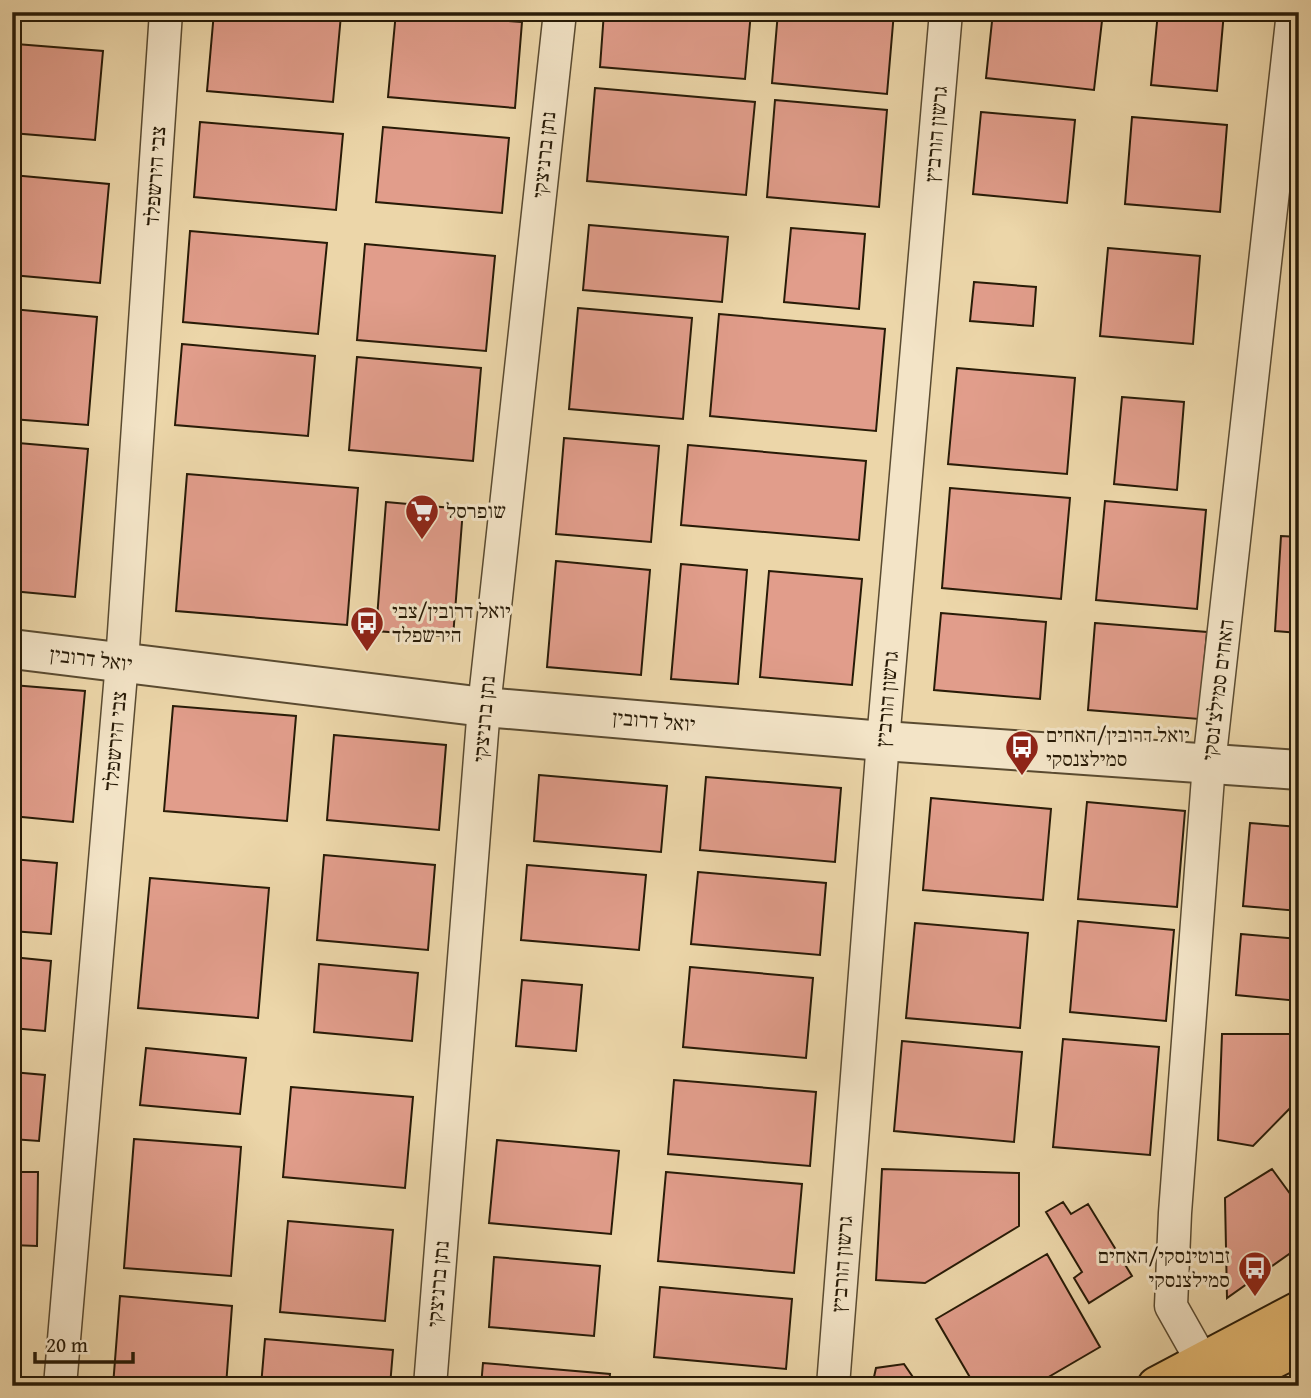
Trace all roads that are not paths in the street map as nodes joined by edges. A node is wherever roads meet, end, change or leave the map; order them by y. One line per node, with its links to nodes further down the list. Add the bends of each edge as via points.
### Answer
1 (166, 12): 6 (street, צבי הירשפלד)
2 (560, 12): 7 (street, נתן ברניצקי)
3 (946, 12): 8 (street, גרשון הורביץ)
4 (1293, 12): 9 (street, האחים סמילצ'נסקי)
5 (12, 649): 6 (street, יואל דרובין)
6 (122, 662): 7 (street, יואל דרובין); 14 (street, צבי הירשפלד)
7 (484, 707): 8 (street, יואל דרובין); 15 (street, נתן ברניצקי)
8 (883, 741): 9 (street, יואל דרובין); 16 (street, גרשון הורביץ)
9 (1209, 764): 10 (street, יואל דרובין); 13 (street, האחים סמילצ'נסקי, via 1171,1306)
10 (1299, 770)
11 (1299, 1311): 13 (main road)
12 (1299, 1346): 13 (main road)
13 (1211, 1374): 17 (main road)
14 (60, 1386)
15 (430, 1386)
16 (833, 1386)
17 (1157, 1386)

